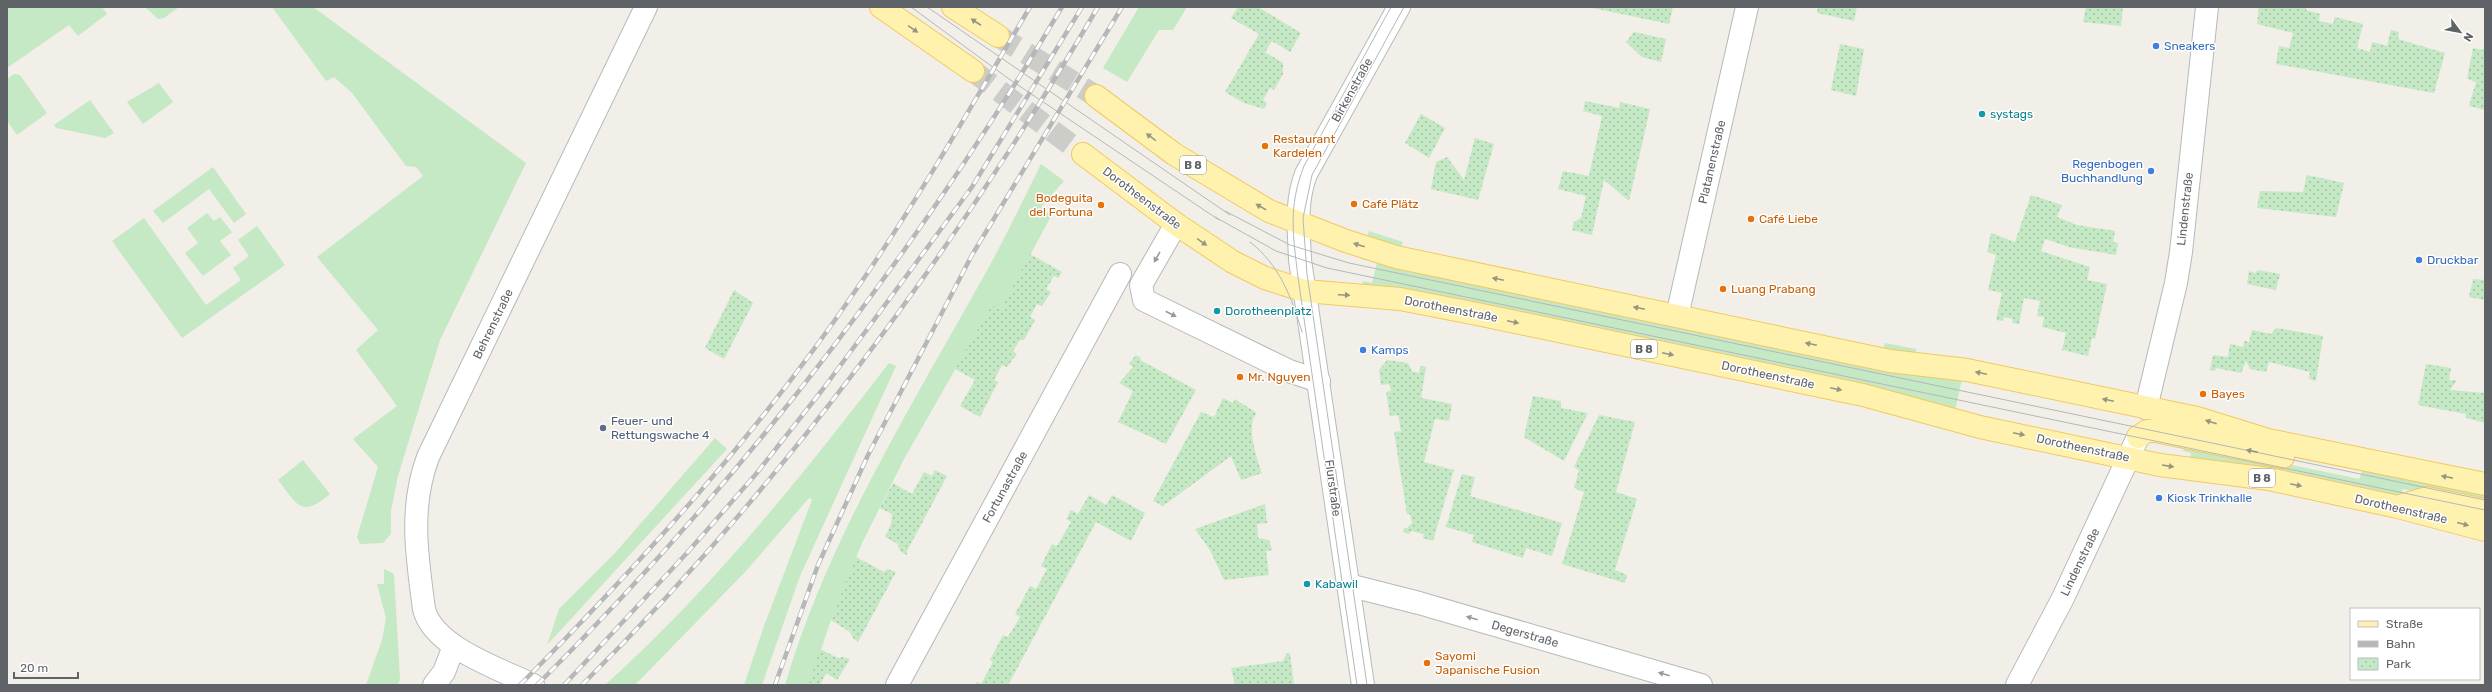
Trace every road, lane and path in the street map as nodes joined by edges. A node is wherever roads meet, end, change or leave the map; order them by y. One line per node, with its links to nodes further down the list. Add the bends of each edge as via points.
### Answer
1 (646, 7): 26 (street, Behrenstraße, via 423,471 415,528 424,609 434,628)
2 (882, 7): 8 (main road, one-way to 8)
3 (953, 7): 7 (main road, one-way to 3)
4 (1399, 7): 11 (street, Birkenstraße, via 1306,174)
5 (1747, 7): 15 (street, Platanenstraße)
6 (2207, 7): 17 (street, Lindenstraße, via 2181,252)
7 (998, 36)
8 (973, 72)
9 (1096, 96): 11 (main road, B 8, one-way to 9, via 1269,211 1185,161)
10 (1082, 154): 12 (main road, Dorotheenstraße / B 8)
11 (1297, 223): 14 (street, Birkenstraße); 15 (main road, B 8, one-way to 11, via 1396,257)
12 (1176, 224): 13 (street, one-way to 13, via 1141,285); 14 (main road, Dorotheenstraße / B 8, one-way to 14, via 1239,266 1265,278)
13 (1142, 291): 16 (street, one-way to 16, via 1144,300 1172,315 1289,370); 29 (street, Fortunastraße, via 1124,294 1117,281)
14 (1305, 291): 16 (street, Flurstraße); 20 (main road, Dorotheenstraße / B 8, one-way to 20, via 1400,299 1477,314 1863,395 1980,427)
15 (1677, 316): 17 (main road, B 8, one-way to 15, via 1967,370 1890,361)
16 (1319, 380): 25 (street, Flurstraße)
17 (2146, 408): 19 (main road, B 8, one-way to 17, via 2268,440 2197,418)
18 (2138, 437): 19 (main road, one-way to 18, via 2322,466 2154,431 2146,431); 20 (street, Lindenstraße)
19 (2343, 456): 21 (main road, B 8, one-way to 19)
20 (2130, 458): 22 (main road, Dorotheenstraße / B 8, one-way to 22, via 2212,473 2269,479); 32 (street, Lindenstraße, via 2063,598)
21 (2485, 484)
22 (2398, 506): 23 (main road, via 2427,498); 24 (main road, Dorotheenstraße / B 8, one-way to 24)
23 (2485, 510)
24 (2485, 530)
25 (1348, 585): 30 (street, Flurstraße); 31 (street, Degerstraße, one-way to 25, via 1419,603)
26 (454, 646): 27 (street, via 444,672); 28 (street, Behrenstraße)
27 (434, 685)
28 (532, 685)
29 (897, 685)
30 (1363, 685)
31 (1701, 685)
32 (2017, 685)

